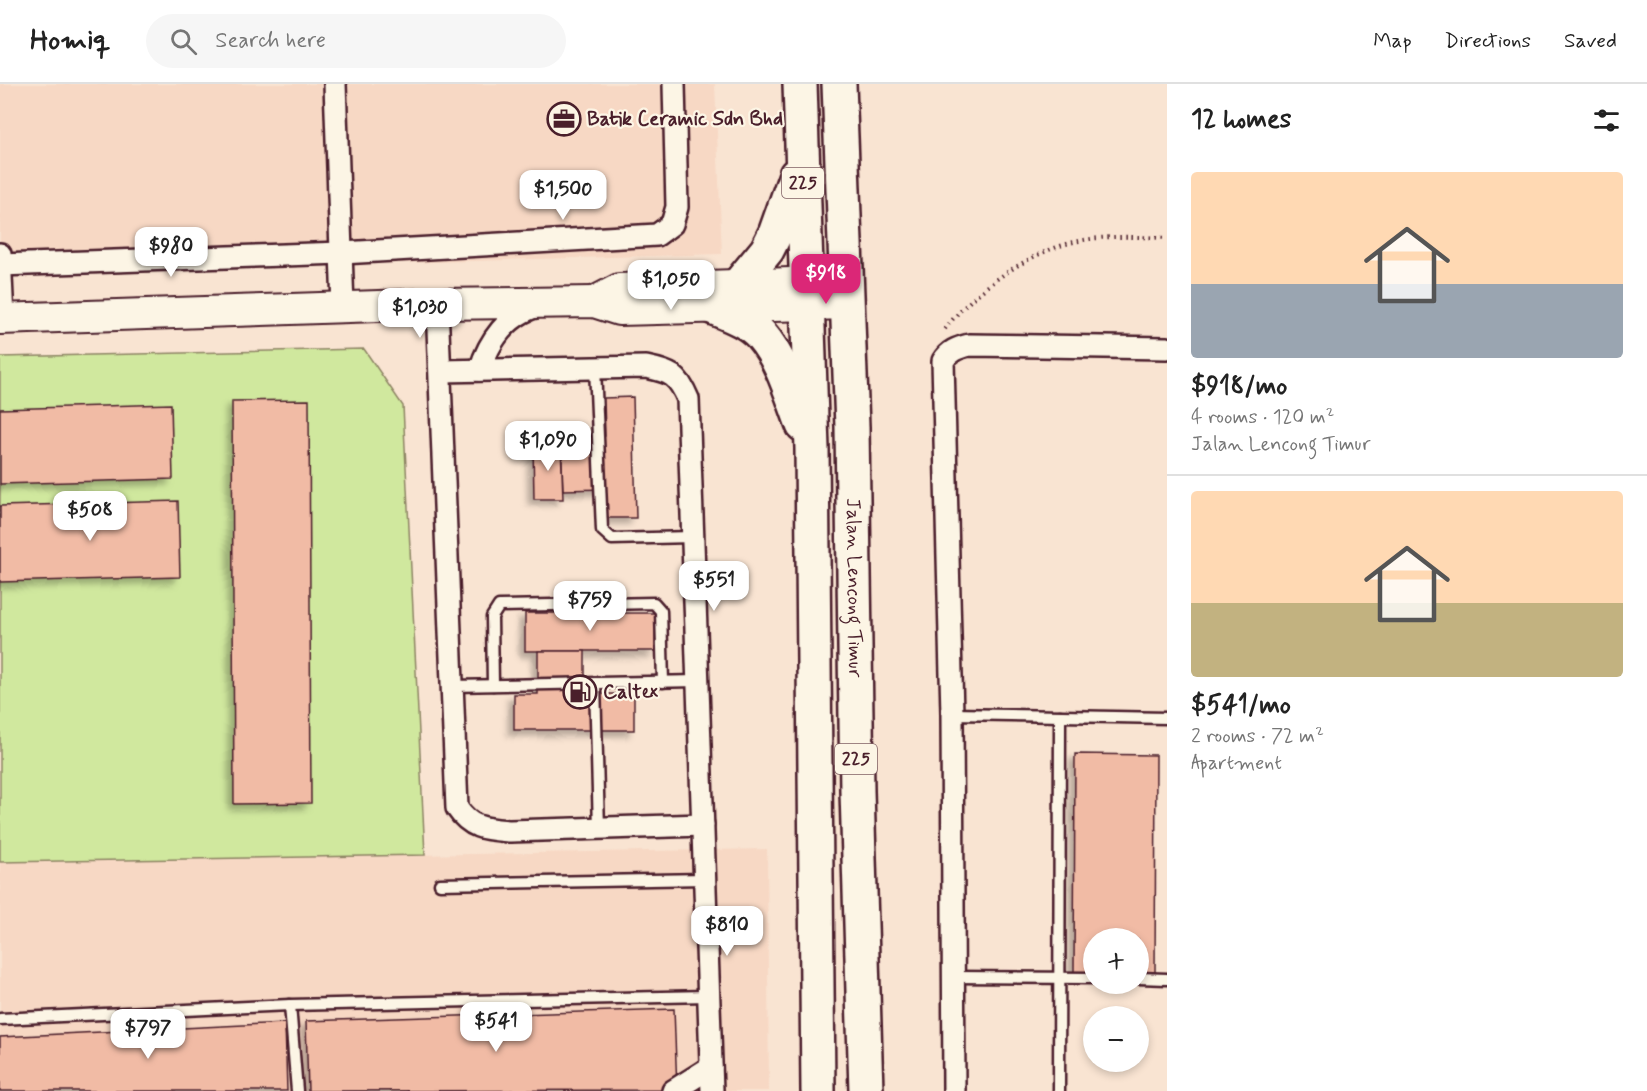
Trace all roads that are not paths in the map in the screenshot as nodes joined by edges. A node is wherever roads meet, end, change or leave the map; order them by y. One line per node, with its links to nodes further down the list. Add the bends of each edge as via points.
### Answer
1 (335, 84): 6 (street)
2 (674, 84): 6 (street, via 677,207 672,224 657,235)
3 (800, 84): 5 (highway, Jalan Lencong Timur / 225)
4 (839, 84): 10 (highway, Jalan Lencong Timur / 225)
5 (802, 158): 9 (highway, via 767,250); 11 (highway, Jalan Lencong Timur / 225)
6 (342, 253): 8 (street); 15 (street)
7 (0, 254): 8 (street)
8 (0, 265): 17 (street)
9 (739, 284): 11 (street); 12 (street, via 619,289)
10 (847, 292): 11 (street); 49 (highway, Jalan Lencong Timur / 225)
11 (806, 293): 16 (street); 22 (highway, Jalan Lencong Timur / 225)
12 (594, 302): 13 (street); 16 (street, via 620,310)
13 (550, 303): 14 (street); 20 (street, via 532,308 502,328)
14 (437, 304): 15 (street); 21 (street)
15 (343, 307): 17 (street)
16 (712, 307): 22 (highway, via 760,334 783,375)
17 (1, 319)
18 (1167, 348): 29 (street, via 969,345 947,354 943,361)
19 (595, 367): 20 (street); 23 (street, via 646,367 665,371 680,381 687,399); 23 (lane, via 602,530 612,539)
20 (480, 370): 21 (street)
21 (441, 371): 28 (street)
22 (812, 449): 48 (highway, Jalan Lencong Timur / 225)
23 (692, 537): 24 (street)
24 (697, 681): 25 (lane); 32 (street)
25 (663, 682): 26 (lane); 27 (lane, via 658,606 654,603 499,606 492,617)
26 (595, 683): 27 (lane); 33 (lane)
27 (493, 685): 28 (lane)
28 (453, 686): 33 (street, via 457,808 466,821 484,829 510,831)
29 (952, 714): 30 (lane); 36 (street)
30 (1060, 716): 31 (lane); 37 (lane)
31 (1167, 718)
32 (703, 825): 33 (street); 34 (street)
33 (599, 829)
34 (705, 879): 35 (lane); 41 (street)
35 (440, 884)
36 (953, 977): 37 (lane); 50 (street)
37 (1060, 978): 38 (lane); 51 (lane)
38 (1083, 978)
39 (1149, 978): 40 (lane)
40 (1167, 979)
41 (708, 996): 42 (lane); 44 (street)
42 (290, 1005): 43 (lane); 45 (lane)
43 (0, 1019)
44 (711, 1066): 46 (street); 47 (street)
45 (297, 1091)
46 (673, 1091)
47 (712, 1091)
48 (818, 1091)
49 (866, 1091)
50 (954, 1091)
51 (1059, 1091)

